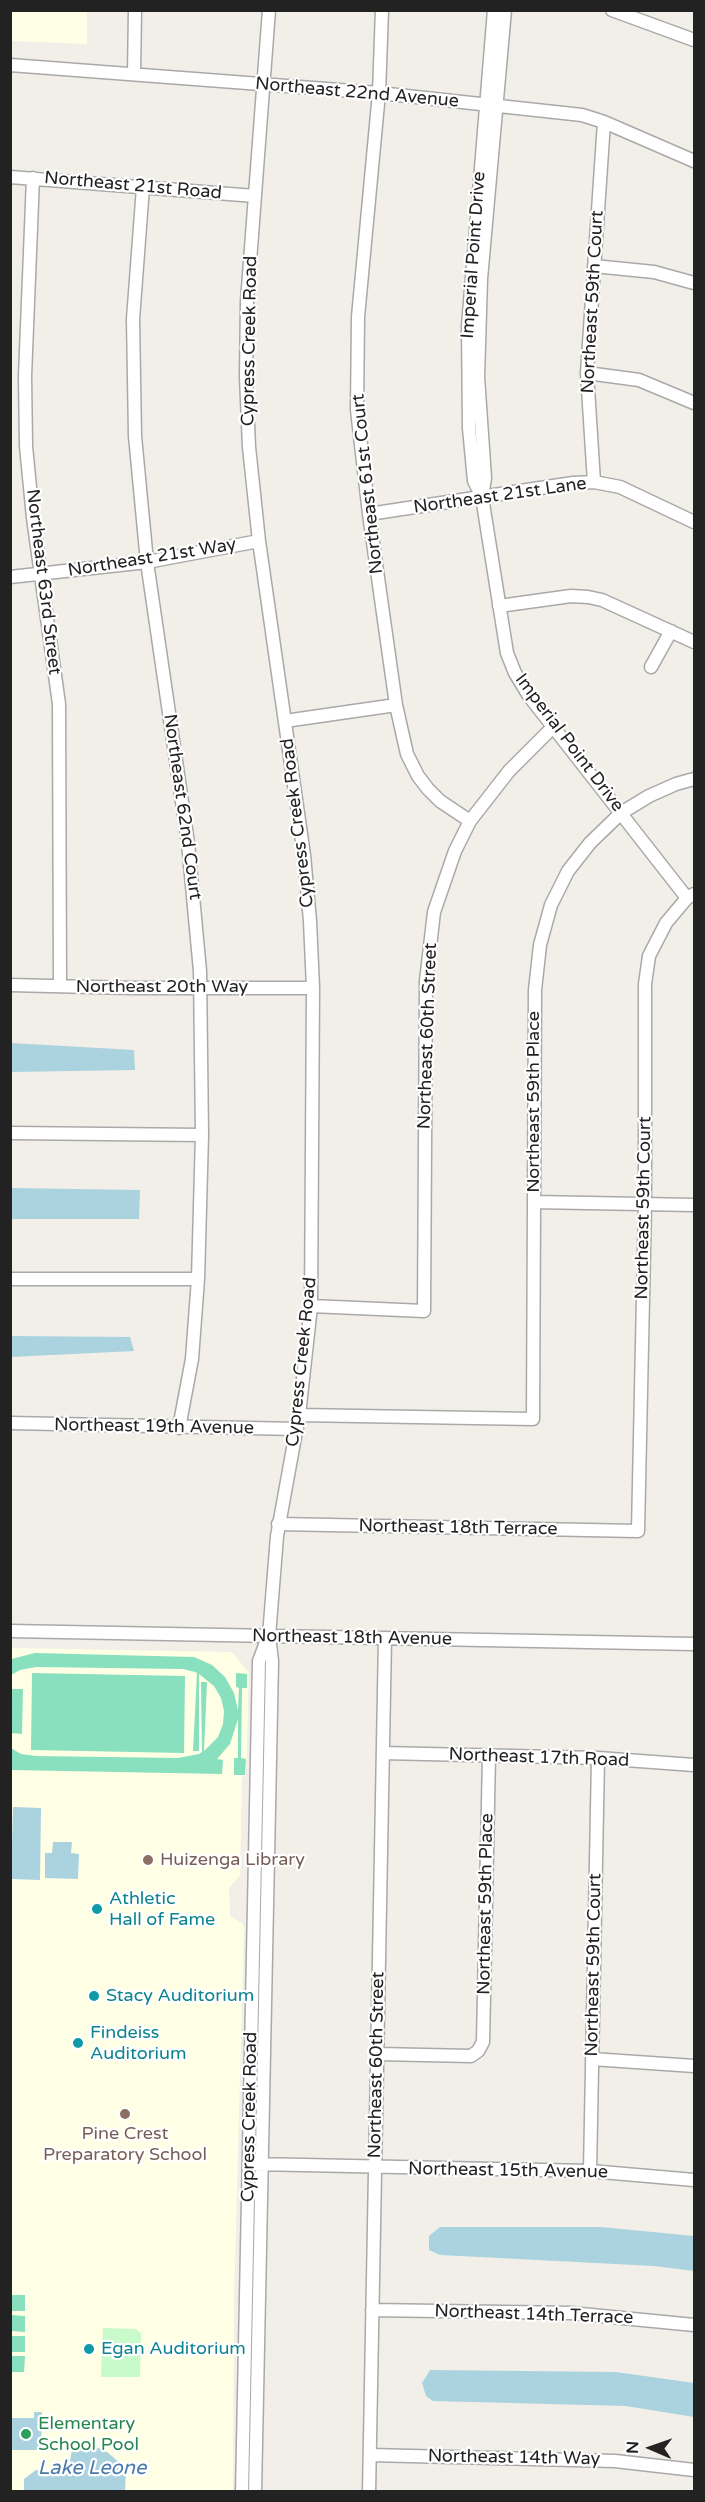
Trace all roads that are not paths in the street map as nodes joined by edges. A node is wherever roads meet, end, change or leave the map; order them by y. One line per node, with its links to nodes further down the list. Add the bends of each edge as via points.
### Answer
1 (135, 10): 9 (street)
2 (269, 10): 10 (street, Cypress Creek Road)
3 (382, 10): 11 (street, Northeast 61st Court)
4 (494, 10): 12 (street, Imperial Point Drive)
5 (505, 10): 12 (street, Imperial Point Drive)
6 (612, 10): 7 (street)
7 (694, 40)
8 (10, 65): 9 (street, Northeast 22nd Avenue)
9 (134, 74): 10 (street, Northeast 22nd Avenue)
10 (265, 86): 11 (street, Northeast 22nd Avenue); 18 (street, Cypress Creek Road)
11 (379, 93): 12 (street, Northeast 22nd Avenue); 25 (street, Northeast 61st Court, via 358,317 357,410)
12 (491, 105): 13 (street, Northeast 22nd Avenue); 24 (street, Imperial Point Drive, via 474,307 470,428 474,481)
13 (603, 122): 14 (street, Northeast 22nd Avenue); 19 (street, Northeast 59th Court)
14 (694, 161)
15 (10, 177): 16 (street, Northeast 21st Road)
16 (33, 178): 17 (street, Northeast 21st Road); 29 (street, Northeast 63rd Street, via 26,446)
17 (142, 187): 18 (street, Northeast 21st Road); 28 (street, Northeast 62nd Court, via 133,319 135,436)
18 (255, 196): 27 (street, Cypress Creek Road, via 246,377)
19 (594, 266): 20 (street, via 654,272); 21 (street, Northeast 59th Court)
20 (694, 283)
21 (587, 373): 22 (street, via 639,380); 23 (street, Northeast 59th Court)
22 (694, 403)
23 (594, 482): 24 (street, Northeast 21st Lane); 26 (street, Northeast 21st Lane, via 620,487)
24 (482, 497): 25 (street, Northeast 21st Lane); 31 (street, Imperial Point Drive)
25 (369, 514): 35 (street, Northeast 61st Court)
26 (694, 522)
27 (259, 541): 28 (street, Northeast 21st Way); 36 (street, Cypress Creek Road)
28 (147, 562): 29 (street, Northeast 21st Way); 44 (street, Northeast 62nd Court, via 188,843)
29 (41, 574): 30 (street, Northeast 21st Way); 43 (street, Northeast 63rd Street, via 59,704)
30 (10, 577)
31 (499, 606): 32 (street, via 588,597); 37 (street, Imperial Point Drive, via 515,673)
32 (670, 632): 33 (street); 34 (street)
33 (694, 642)
34 (651, 667)
35 (396, 705): 36 (street); 40 (street, Northeast 61st Court, via 407,754 418,776 440,801)
36 (285, 721): 45 (street, Cypress Creek Road, via 304,855)
37 (553, 727): 39 (street, Imperial Point Drive); 40 (street, Northeast 60th Street, via 509,771)
38 (694, 779): 39 (street, via 649,796)
39 (621, 813): 41 (street, Imperial Point Drive); 48 (street, Northeast 59th Place, via 568,871 551,905 540,945 535,990)
40 (470, 821): 53 (street, Northeast 60th Street, via 444,878 429,947 424,1311)
41 (691, 896): 49 (street, Northeast 59th Court, via 666,923 649,956 645,984)
42 (10, 984): 43 (street, Northeast 20th Way)
43 (60, 986): 44 (street, Northeast 20th Way)
44 (200, 986): 45 (street, Northeast 20th Way); 47 (street, Northeast 62nd Court)
45 (313, 988): 53 (street, Cypress Creek Road)
46 (10, 1133): 47 (street)
47 (202, 1135): 52 (street, Northeast 62nd Court)
48 (534, 1202): 49 (street); 54 (street, Northeast 59th Place, via 533,1419)
49 (645, 1204): 50 (street); 59 (street, Northeast 59th Court)
50 (694, 1205)
51 (10, 1279): 52 (street)
52 (198, 1279): 56 (street, Northeast 62nd Court, via 192,1359)
53 (311, 1306): 54 (street, Cypress Creek Road)
54 (299, 1415): 57 (street, Cypress Creek Road)
55 (10, 1423): 56 (street, Northeast 19th Avenue)
56 (179, 1428): 57 (street, Northeast 19th Avenue)
57 (297, 1429): 58 (street, Cypress Creek Road)
58 (279, 1524): 59 (street, Northeast 18th Terrace); 61 (street, Cypress Creek Road)
59 (638, 1531)
60 (10, 1631): 61 (street, Northeast 18th Avenue)
61 (269, 1636): 62 (street, Northeast 18th Avenue); 71 (street, Cypress Creek Road, via 259,1661); 72 (street, Cypress Creek Road, via 272,1661)
62 (385, 1638): 63 (street, Northeast 18th Avenue); 64 (street, Northeast 60th Street)
63 (694, 1644)
64 (383, 1754): 65 (street, Northeast 17th Road); 68 (street, Northeast 60th Street)
65 (489, 1756): 66 (street, Northeast 17th Road); 68 (street, Northeast 59th Place, via 483,2042 471,2056)
66 (598, 1758): 67 (street, Northeast 17th Road); 69 (street, Northeast 59th Court)
67 (694, 1765)
68 (377, 2054): 73 (street, Northeast 60th Street)
69 (592, 2059): 70 (street); 74 (street, Northeast 59th Court)
70 (694, 2066)
71 (248, 2164): 72 (street, Northeast 15th Avenue); 80 (street, Cypress Creek Road)
72 (263, 2165): 73 (street, Northeast 15th Avenue); 81 (street, Cypress Creek Road)
73 (375, 2168): 74 (street, Northeast 15th Avenue); 76 (street, Northeast 60th Street)
74 (590, 2171): 75 (street, Northeast 15th Avenue)
75 (694, 2180)
76 (372, 2310): 77 (street, Northeast 14th Terrace, via 571,2313); 78 (street, Northeast 60th Street)
77 (694, 2325)
78 (370, 2455): 79 (street, Northeast 14th Way, via 615,2461); 82 (street, Northeast 60th Street)
79 (694, 2470)
80 (242, 2492)
81 (255, 2492)
82 (369, 2492)

